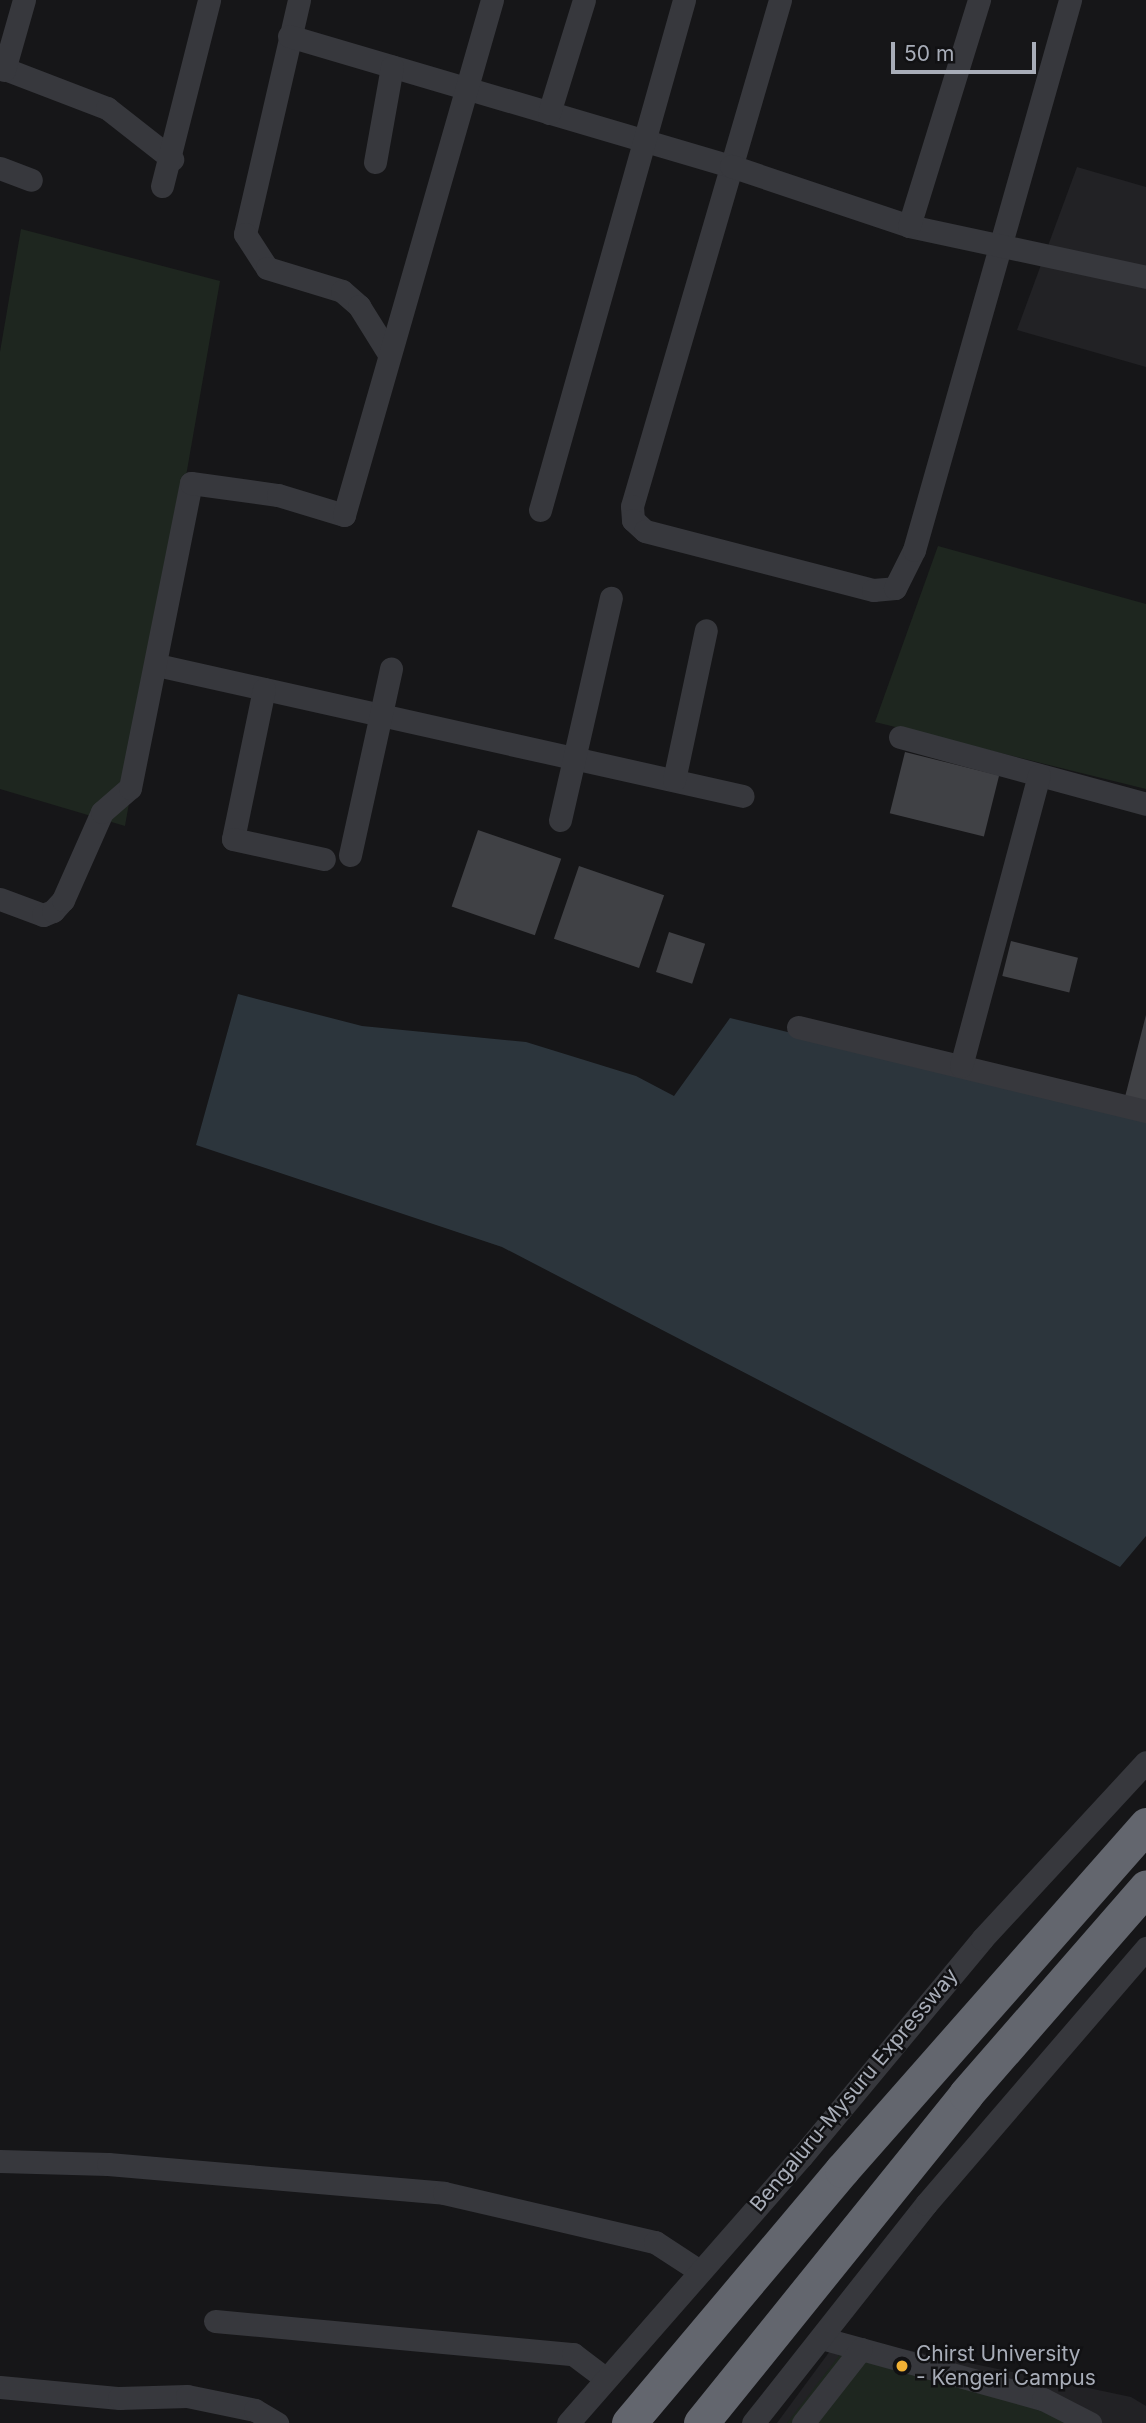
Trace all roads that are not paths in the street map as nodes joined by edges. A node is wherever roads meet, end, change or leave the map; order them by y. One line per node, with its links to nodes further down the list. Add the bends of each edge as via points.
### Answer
1 (24, 0): 12 (street)
2 (209, 0): 16 (street)
3 (299, 0): 10 (street)
4 (492, 0): 13 (street)
5 (584, 0): 14 (street)
6 (684, 0): 15 (street)
7 (780, 0): 18 (street)
8 (979, 0): 22 (street)
9 (1070, 0): 23 (street)
10 (289, 36): 11 (street); 25 (street, via 245,234 267,268 342,291 359,306)
11 (392, 67): 13 (street); 17 (street)
12 (2, 68): 16 (street, via 107,108)
13 (466, 87): 14 (street); 25 (street)
14 (549, 113): 15 (street)
15 (647, 142): 18 (street); 26 (street)
16 (172, 159): 21 (street)
17 (375, 162)
18 (731, 166): 22 (street); 23 (street, via 632,506 633,520 645,531 873,590 895,588 914,550)
19 (0, 168): 20 (street)
20 (31, 180)
21 (162, 186)
22 (909, 226): 23 (street)
23 (1000, 248): 24 (street)
24 (1146, 277)
25 (389, 354): 29 (street, via 344,515 278,495 191,483)
26 (540, 510)
27 (611, 598): 34 (street)
28 (706, 631): 36 (street)
29 (157, 665): 31 (street); 42 (street, via 130,788 102,811 63,900 43,915)
30 (391, 668): 32 (street)
31 (264, 689): 32 (street); 41 (street, via 233,839)
32 (381, 715): 34 (street); 40 (street)
33 (900, 737): 35 (street)
34 (574, 758): 36 (street); 39 (street)
35 (1039, 775): 38 (street); 44 (street)
36 (674, 780): 37 (street)
37 (743, 796)
38 (1146, 804)
39 (560, 820)
40 (350, 855)
41 (324, 859)
42 (0, 899)
43 (798, 1027): 44 (street)
44 (961, 1066): 45 (street)
45 (1146, 1111)
46 (1146, 1762): 51 (street, Bengaluru-Mysuru Expressway, via 982,1939 802,2156)
47 (1146, 1825): 59 (highway, Bengaluru-Mysuru Expressway, via 842,2170)
48 (1146, 1888): 60 (highway, via 966,2094)
49 (1146, 1948): 53 (street, via 926,2204)
50 (0, 2161): 51 (street, via 108,2164 444,2193 655,2242)
51 (698, 2270): 55 (street, Bengaluru-Mysuru Expressway)
52 (215, 2321): 55 (street, via 573,2354)
53 (821, 2338): 54 (street); 61 (street)
54 (861, 2348): 62 (street); 63 (street, via 1043,2399)
55 (604, 2378): 58 (street, Bengaluru-Mysuru Expressway)
56 (0, 2387): 57 (street, via 119,2398 187,2396 255,2410)
57 (277, 2423)
58 (568, 2423)
59 (629, 2423)
60 (701, 2423)
61 (753, 2423)
62 (803, 2423)
63 (1090, 2423)

